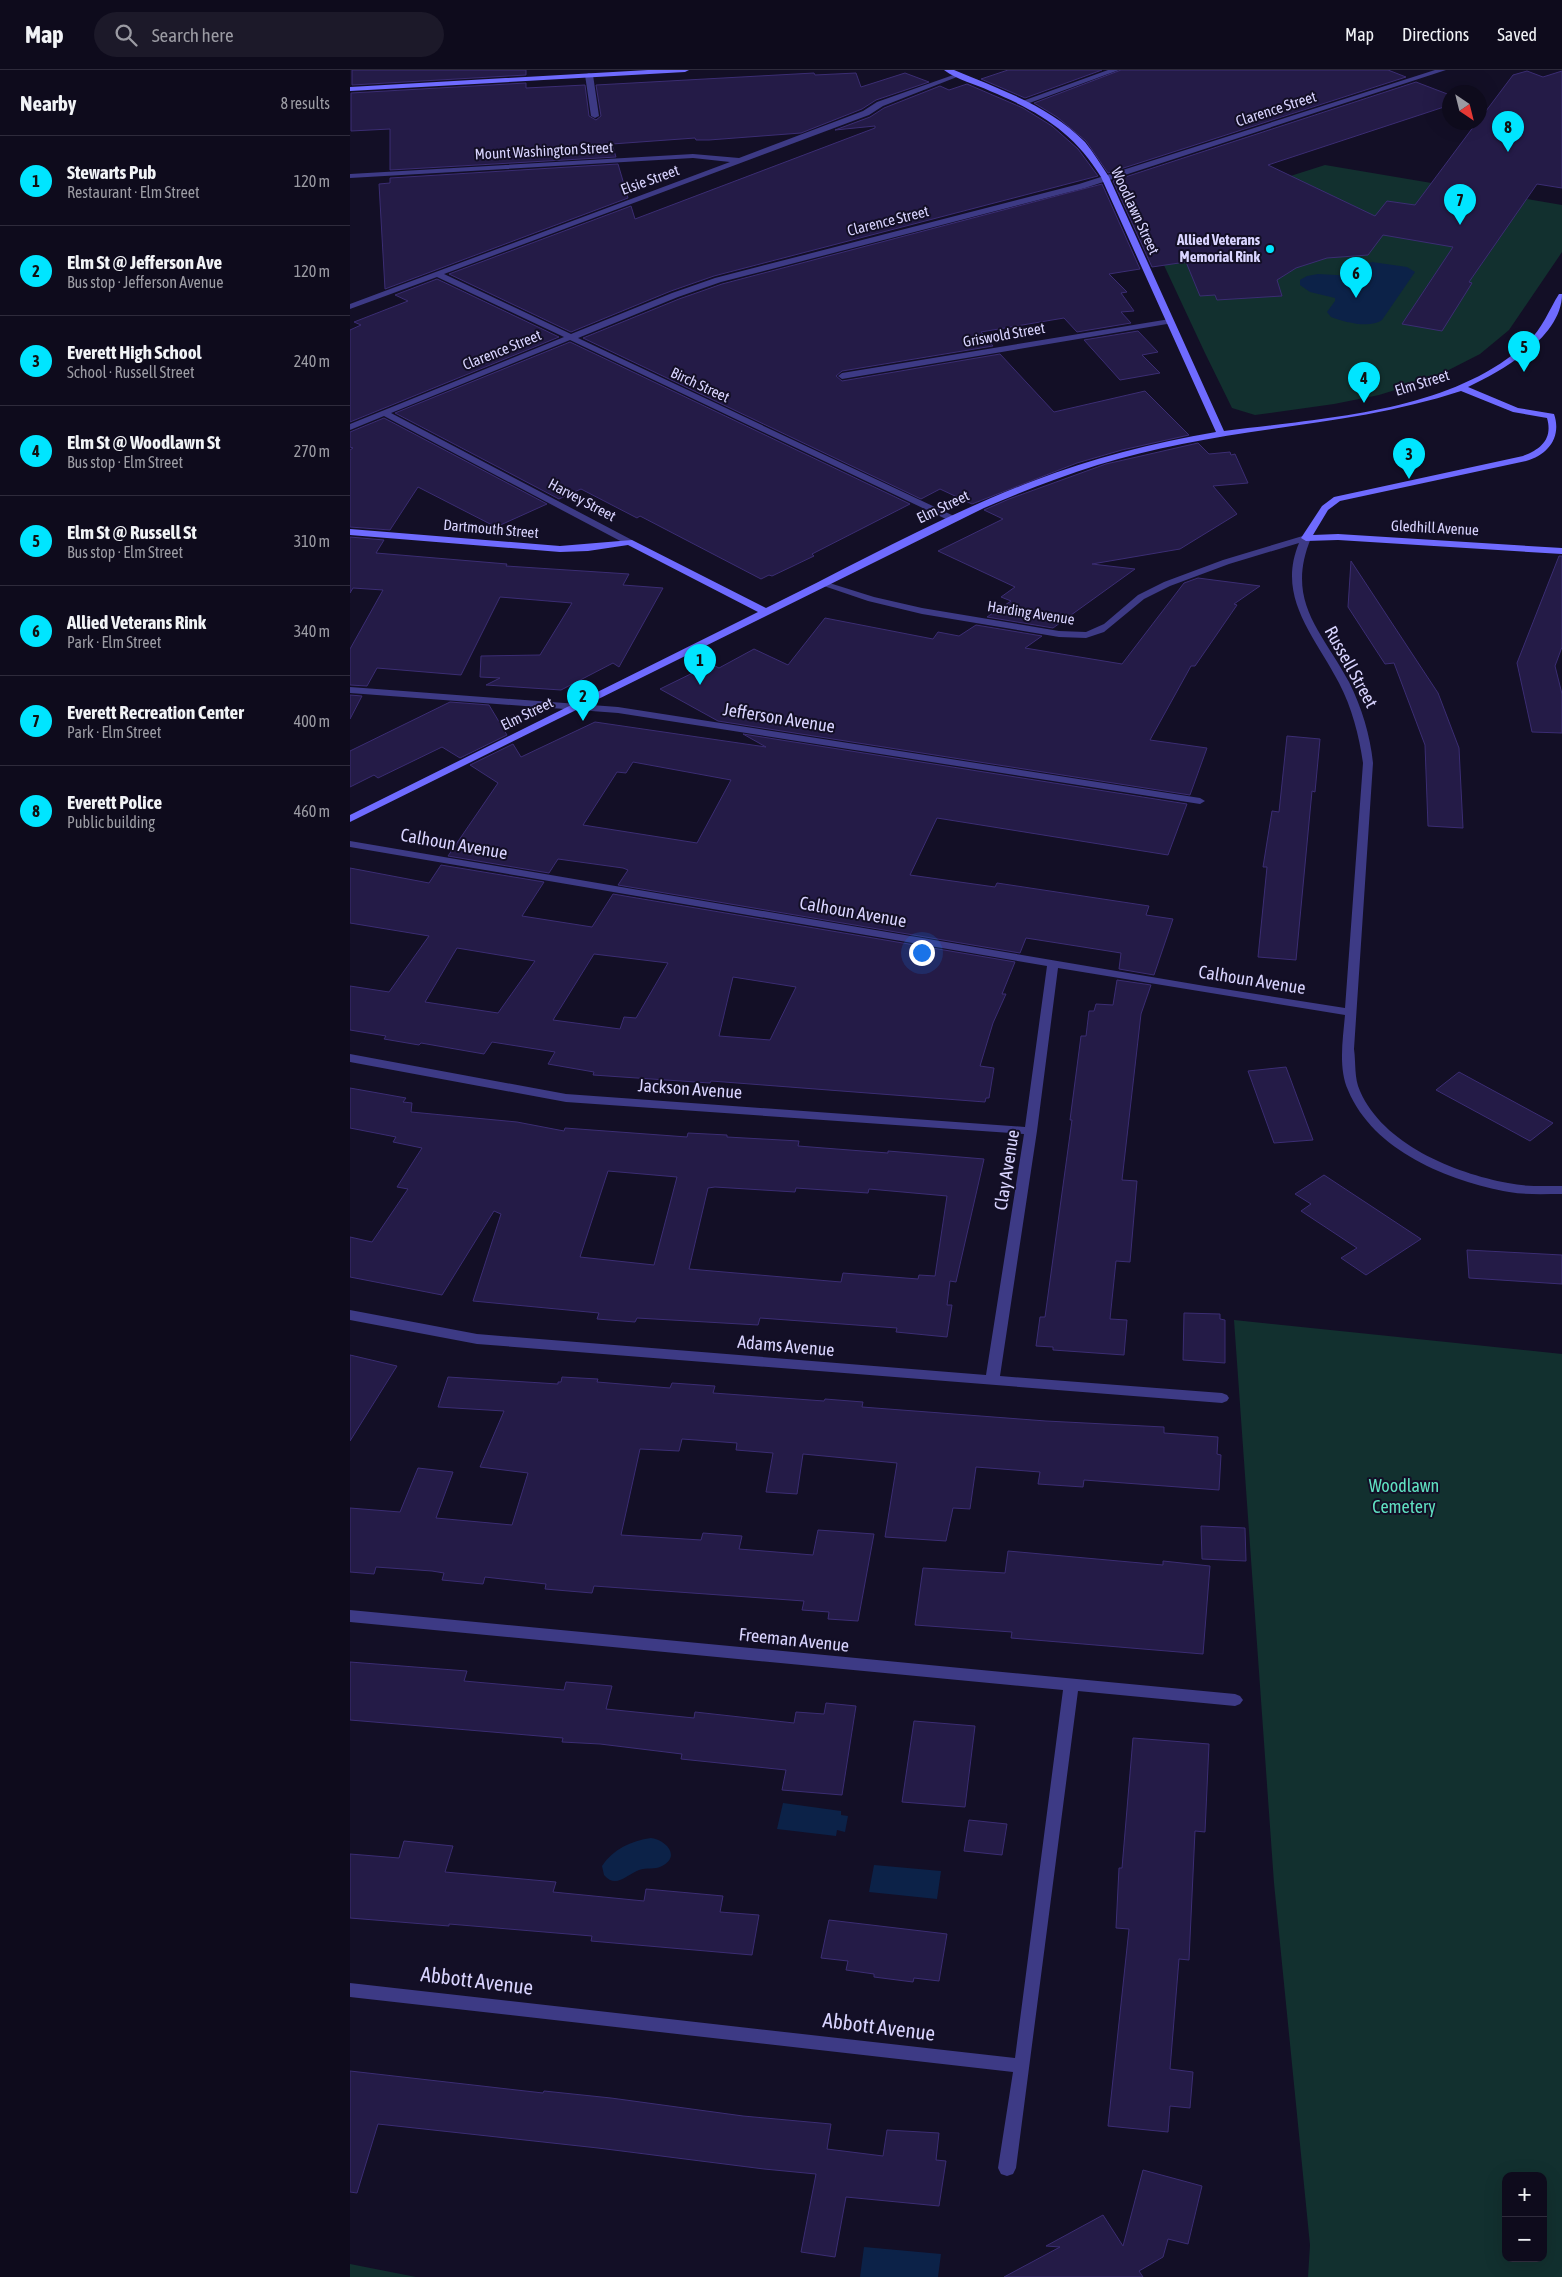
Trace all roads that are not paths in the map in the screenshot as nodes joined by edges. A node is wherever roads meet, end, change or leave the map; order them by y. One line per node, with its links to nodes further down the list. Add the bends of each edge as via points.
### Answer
1 (685, 70): 5 (street)
2 (948, 70): 6 (street, Woodlawn Street)
3 (1115, 70): 8 (street)
4 (1442, 70): 12 (street, Clarence Street)
5 (589, 75): 7 (street); 9 (street)
6 (958, 75): 8 (street, Woodlawn Street); 10 (street, Elsie Street)
7 (350, 89)
8 (1021, 103): 12 (street, Woodlawn Street, via 1078,140)
9 (595, 116)
10 (740, 161): 11 (street, Mount Washington Street, via 693,156); 13 (street, Elsie Street)
11 (350, 176)
12 (1105, 177): 16 (street, Woodlawn Street); 17 (street, Clarence Street, via 1079,187 740,273)
13 (437, 274): 15 (street, Elsie Street); 17 (street, Birch Street)
14 (1562, 296): 19 (street, Elm Street, via 1531,343 1504,364)
15 (351, 305)
16 (1170, 321): 18 (street, Griswold Street); 22 (street, Woodlawn Street)
17 (569, 338): 20 (street, Clarence Street); 23 (street, Birch Street)
18 (842, 376)
19 (1460, 387): 22 (street, Elm Street, via 1378,411); 25 (street, Russell Street, via 1516,410 1551,416 1554,423 1548,447 1526,458 1337,499 1325,508)
20 (384, 413): 21 (street, Clarence Street); 26 (street, Harvey Street)
21 (350, 427)
22 (1221, 434): 23 (street, Elm Street, via 1084,465 1015,490)
23 (953, 519): 28 (street, Elm Street)
24 (350, 532): 26 (street, Dartmouth Street, via 560,549)
25 (1306, 538): 27 (street, Gledhill Avenue, via 1338,537); 28 (street, Harding Avenue, via 1158,588 1127,607 1106,628 1086,635 1000,624 865,599); 36 (street, Russell Street, via 1297,560 1300,604 1315,637 1344,682 1362,722 1368,763)
26 (629, 542): 29 (street, Harvey Street)
27 (1562, 551)
28 (823, 584): 29 (street, Elm Street)
29 (765, 612): 31 (street, Elm Street)
30 (350, 690): 31 (street, Jefferson Avenue)
31 (574, 708): 32 (street, Jefferson Avenue, via 618,710); 33 (street, Elm Street)
32 (1200, 801)
33 (350, 819)
34 (350, 844): 35 (street, Calhoun Avenue)
35 (1053, 964): 36 (street, Calhoun Avenue); 38 (street, Clay Avenue)
36 (1350, 1012): 39 (street, Russell Street, via 1348,1049 1354,1091 1370,1117 1395,1140 1423,1159 1457,1174 1502,1187)
37 (350, 1058): 38 (street, Jackson Avenue, via 566,1098)
38 (1031, 1132): 41 (street, Clay Avenue)
39 (1562, 1190)
40 (350, 1315): 41 (street, Adams Avenue, via 468,1338)
41 (992, 1381): 42 (street, Adams Avenue)
42 (1222, 1398)
43 (350, 1616): 44 (street, Freeman Avenue)
44 (1072, 1686): 45 (street, Freeman Avenue); 47 (street)
45 (1236, 1700)
46 (350, 1990): 47 (street, Abbott Avenue)
47 (1022, 2066): 48 (street)
48 (1007, 2168)

